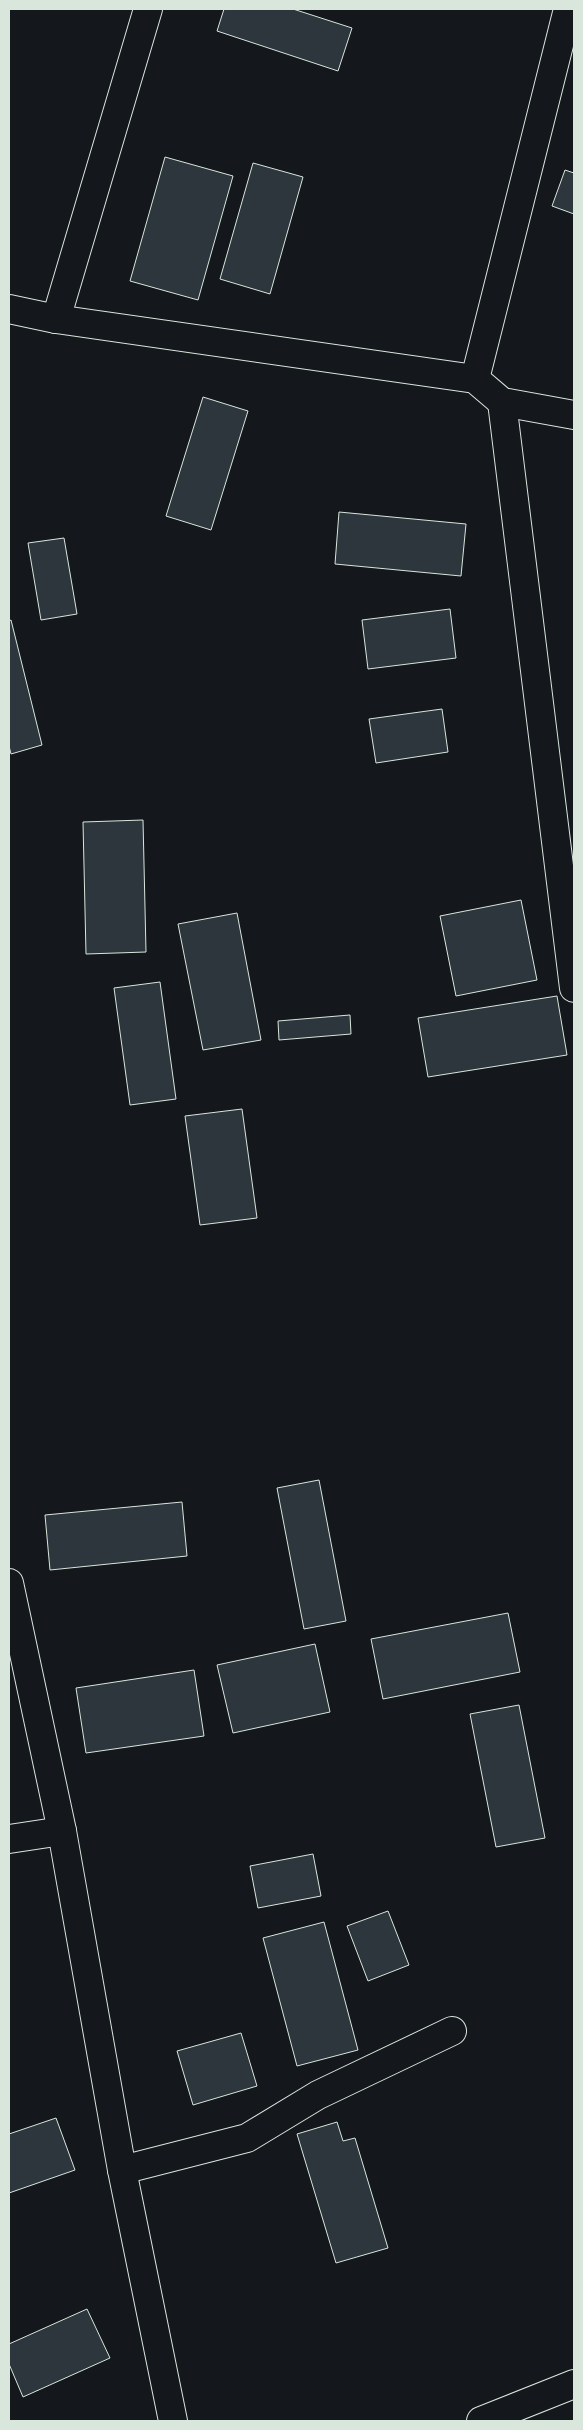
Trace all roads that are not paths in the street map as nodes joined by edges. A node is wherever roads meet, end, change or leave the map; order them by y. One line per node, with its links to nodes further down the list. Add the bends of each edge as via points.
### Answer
1 (148, 9): 4 (street)
2 (568, 9): 5 (street)
3 (9, 309): 4 (street)
4 (56, 319): 5 (street)
5 (475, 379): 6 (street)
6 (502, 402): 7 (street); 8 (street)
7 (574, 415)
8 (574, 988)
9 (9, 1583): 10 (street)
10 (62, 1831): 11 (street); 13 (street)
11 (9, 1839)
12 (452, 2031): 13 (street, via 318,2095 247,2138)
13 (122, 2170): 15 (street)
14 (574, 2384): 16 (street)
15 (173, 2421)
16 (481, 2421)

